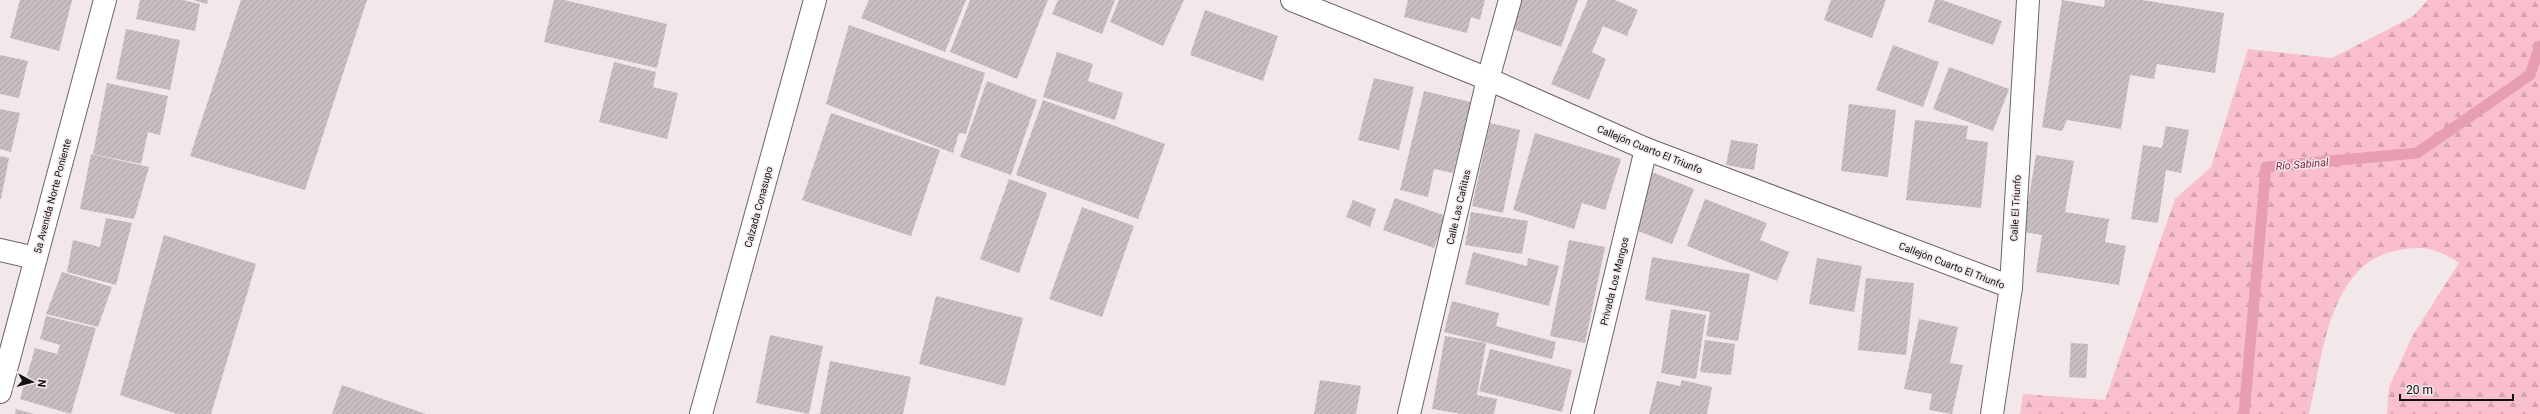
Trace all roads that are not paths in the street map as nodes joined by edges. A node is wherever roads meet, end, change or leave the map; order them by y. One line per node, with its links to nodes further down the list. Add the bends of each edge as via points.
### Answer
1 (104, 0): 9 (street, 5a Avenida Norte Poniente)
2 (815, 0): 12 (street, Calzada Conasupo)
3 (1292, 0): 6 (street, Callejón Cuarto El Triunfo)
4 (1510, 0): 6 (street, Calle Las Cañitas)
5 (2028, 0): 10 (street, Calle El Triunfo)
6 (1488, 79): 7 (street, Callejón Cuarto El Triunfo); 13 (street, Calle Las Cañitas)
7 (1646, 149): 10 (street, Callejón Cuarto El Triunfo); 14 (street, Privada Los Mangos)
8 (0, 250): 9 (street)
9 (35, 258): 11 (street, 5a Avenida Norte Poniente)
10 (2011, 287): 15 (street, Calle El Triunfo)
11 (0, 392)
12 (701, 414)
13 (1409, 414)
14 (1582, 414)
15 (1992, 414)

